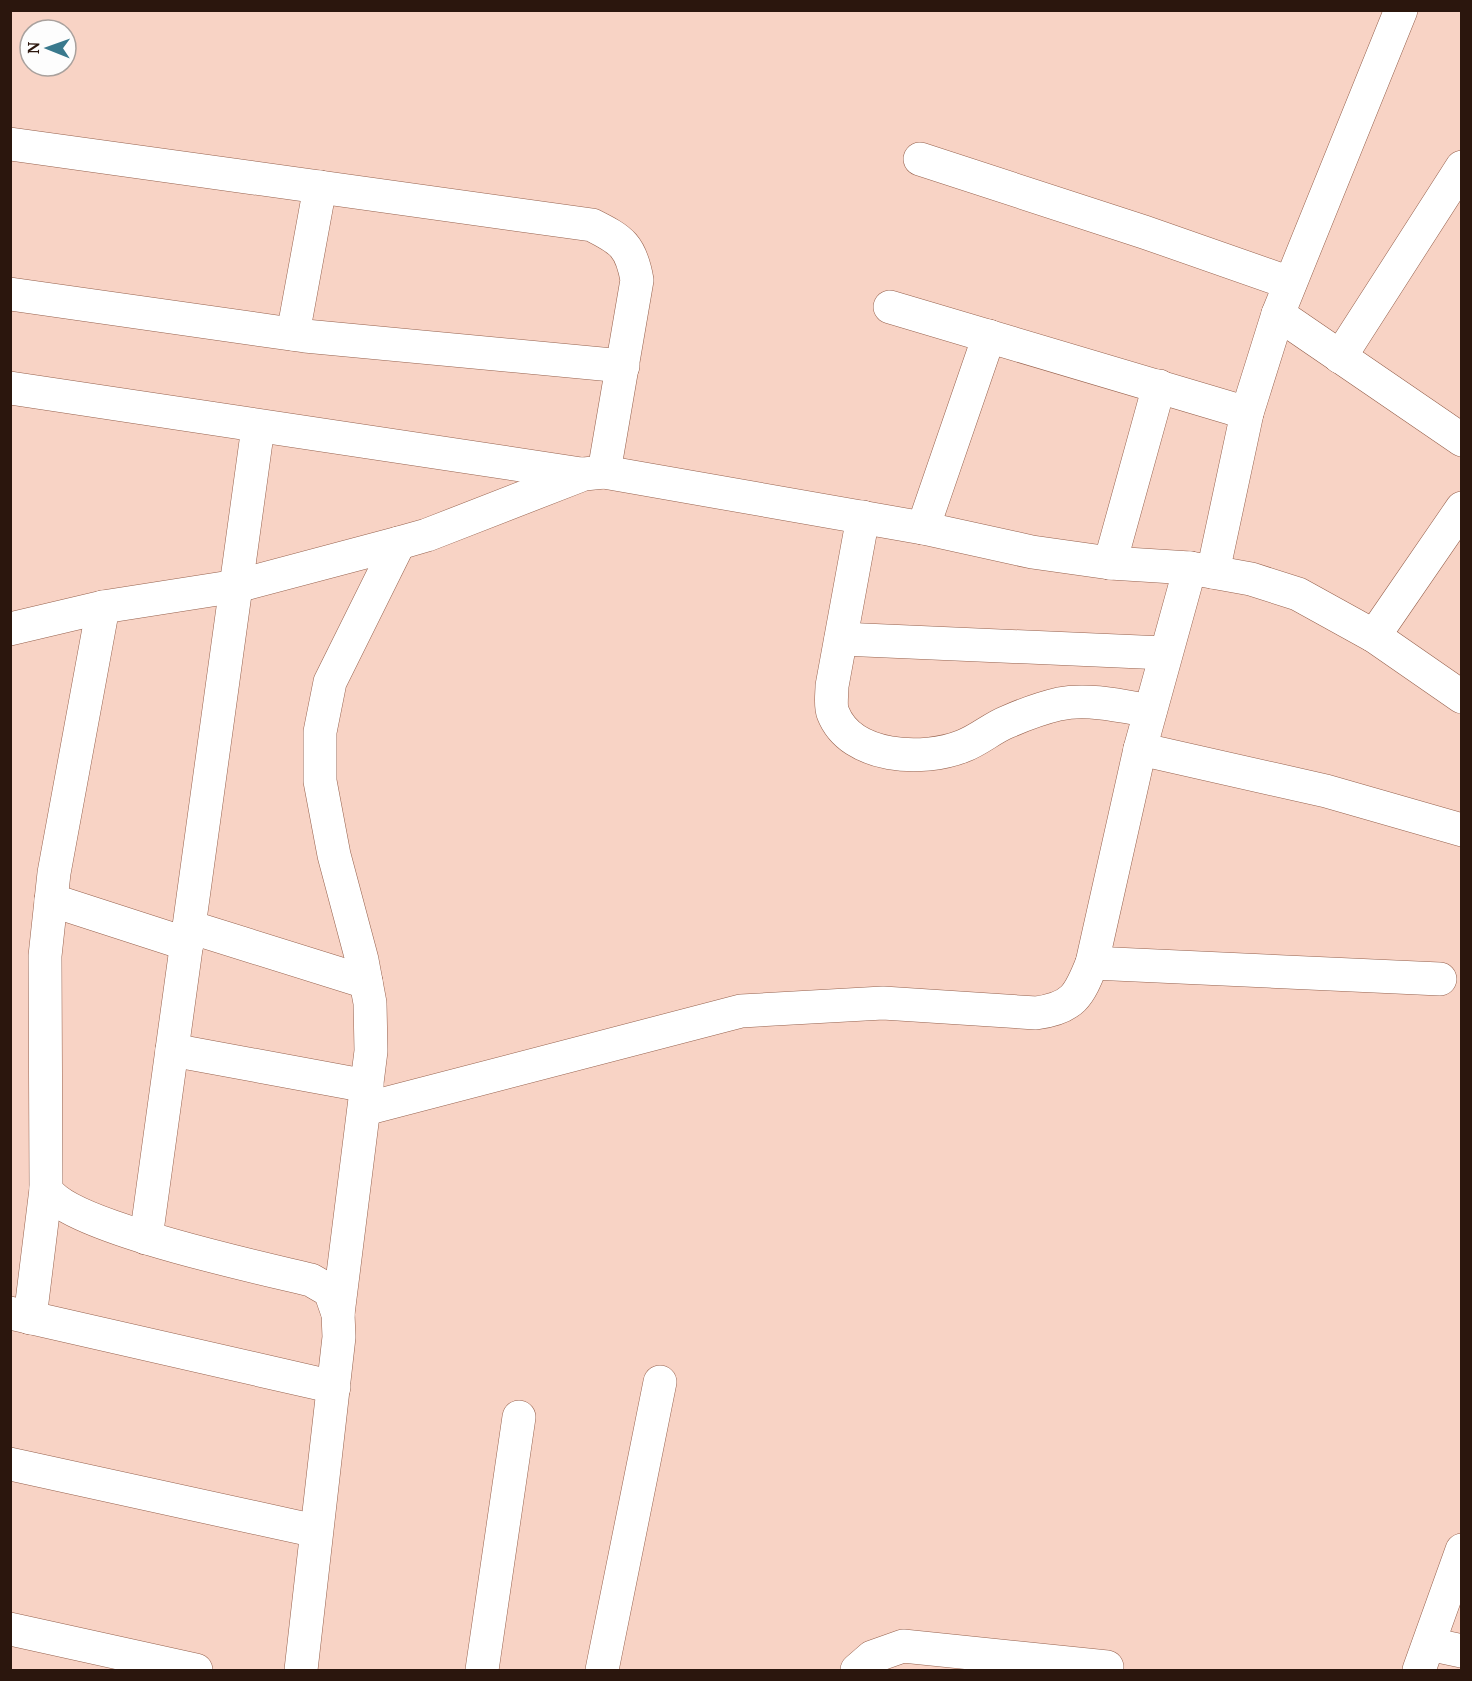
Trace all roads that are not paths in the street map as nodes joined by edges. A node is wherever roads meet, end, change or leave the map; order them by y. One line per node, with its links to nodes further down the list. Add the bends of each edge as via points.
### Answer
1 (1401, 10): 6 (street)
2 (10, 144): 5 (street)
3 (920, 159): 6 (street)
4 (1461, 167): 12 (street)
5 (320, 187): 10 (street); 13 (street, via 592,225 618,238 633,256 637,280)
6 (1290, 283): 9 (street)
7 (10, 294): 10 (street)
8 (890, 307): 11 (street)
9 (1278, 314): 12 (street); 16 (street)
10 (293, 334): 13 (street)
11 (989, 336): 14 (street); 22 (street)
12 (1340, 357): 18 (street)
13 (623, 366): 19 (street)
14 (1159, 386): 16 (street); 24 (street)
15 (10, 388): 17 (street)
16 (1247, 413): 25 (street)
17 (258, 427): 19 (street); 26 (street)
18 (1461, 440)
19 (594, 473): 21 (street); 23 (street)
20 (1461, 507): 29 (street)
21 (863, 517): 22 (street); 30 (street)
22 (923, 528): 24 (street, via 1032,552)
23 (399, 543): 26 (street); 40 (street, via 330,682 320,732 320,781)
24 (1110, 563): 25 (street)
25 (1202, 570): 29 (street, via 1251,579 1298,594); 31 (street)
26 (237, 586): 27 (street); 37 (street)
27 (103, 607): 28 (street); 36 (street, via 77,735)
28 (10, 629)
29 (1374, 636): 32 (street)
30 (841, 639): 31 (street); 33 (street, via 832,686 832,711 842,729 864,747 903,754 963,747 1007,722 1061,704 1100,703)
31 (1164, 653): 33 (street)
32 (1461, 697)
33 (1150, 711): 34 (street)
34 (1140, 749): 35 (street, via 1326,791); 38 (street)
35 (1461, 830)
36 (51, 900): 37 (street); 43 (street, via 45,956)
37 (188, 936): 40 (street); 41 (street)
38 (1092, 963): 39 (street); 42 (street, via 1080,993 1051,1011 883,1003 741,1011)
39 (1440, 979)
40 (366, 982): 42 (street, via 371,1051)
41 (172, 1050): 42 (street); 44 (street)
42 (366, 1098): 45 (street)
43 (46, 1189): 44 (street, via 56,1201 78,1212); 46 (street)
44 (146, 1238): 45 (street, via 311,1280 330,1291)
45 (338, 1314): 48 (street)
46 (20, 1315): 48 (street)
47 (660, 1382): 60 (street)
48 (334, 1387): 51 (street)
49 (519, 1417): 59 (street)
50 (10, 1464): 51 (street)
51 (316, 1532): 58 (street)
52 (1461, 1550): 55 (street)
53 (10, 1629): 57 (street)
54 (1461, 1651): 55 (street)
55 (1424, 1657)
56 (1107, 1668): 61 (street, via 903,1646 872,1657)
57 (196, 1671)
58 (301, 1671)
59 (482, 1671)
60 (602, 1671)
61 (857, 1671)

